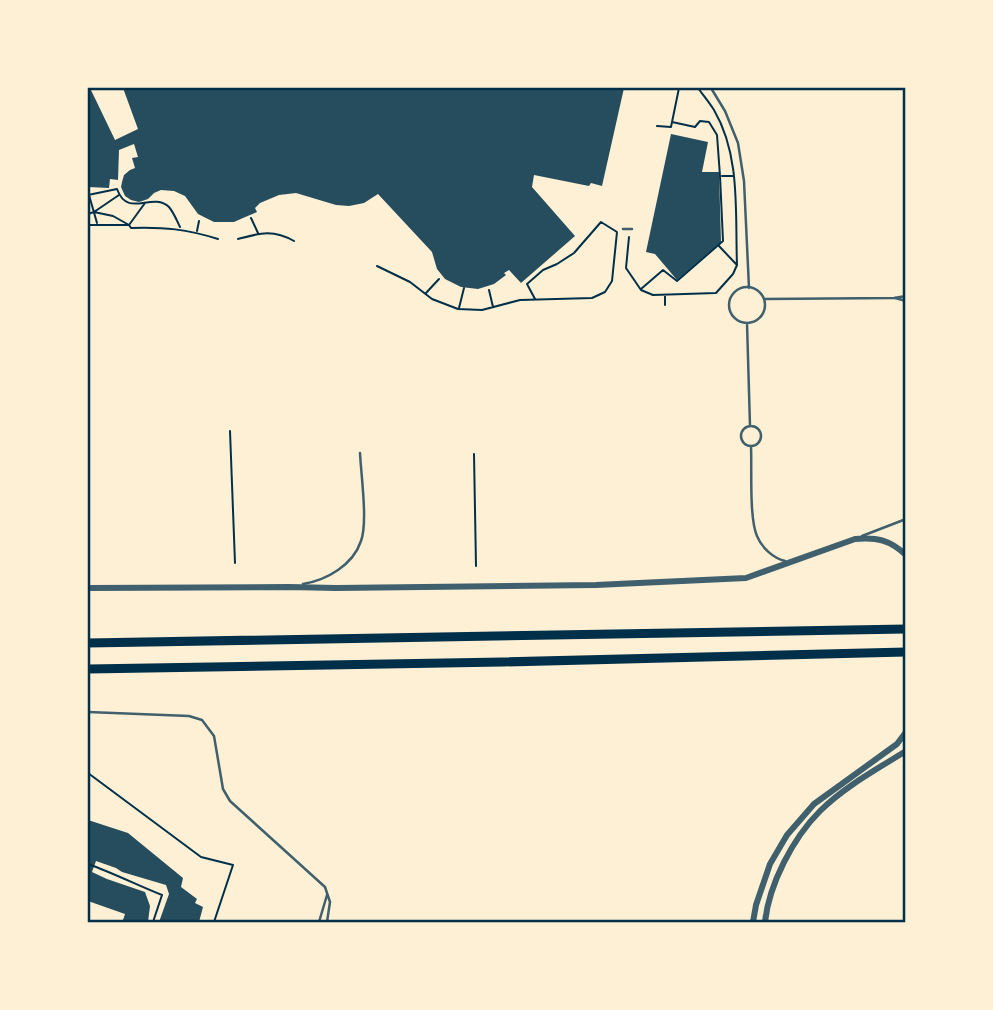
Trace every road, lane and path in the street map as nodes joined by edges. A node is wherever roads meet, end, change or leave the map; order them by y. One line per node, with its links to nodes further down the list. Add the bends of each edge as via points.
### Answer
1 (679, 88): 4 (path)
2 (698, 88): 7 (path, via 715,111)
3 (711, 88): 31 (lane, via 738,143)
4 (672, 122): 5 (path, via 671,127); 6 (path, via 695,127 700,121 709,122 717,135)
5 (657, 125)
6 (720, 176): 7 (path); 26 (path, via 723,241)
7 (734, 176): 27 (path)
8 (88, 195): 9 (path, via 117,189); 11 (path)
9 (119, 195): 10 (path, via 126,202); 11 (path)
10 (145, 203): 17 (path); 18 (path, via 166,205)
11 (94, 212): 12 (path); 15 (path); 17 (path)
12 (88, 214)
13 (251, 218): 22 (path)
14 (199, 221): 21 (path)
15 (98, 224): 16 (path); 17 (path)
16 (88, 225)
17 (129, 225): 18 (path, via 131,229)
18 (181, 229): 21 (path)
19 (623, 229): 20 (lane)
20 (631, 229): 33 (path, via 625,268)
21 (197, 232): 23 (path)
22 (258, 234): 24 (path); 25 (path, via 274,233)
23 (218, 239)
24 (238, 239)
25 (294, 241)
26 (719, 246): 27 (path); 33 (path, via 677,281 663,270)
27 (737, 265): 35 (path, via 716,293)
28 (377, 266): 34 (path)
29 (439, 279): 34 (path)
30 (464, 288): 43 (path)
31 (749, 288): 39 (lane); 44 (lane, via 738,290 730,303 734,317)
32 (489, 290): 42 (path)
33 (641, 290): 35 (path)
34 (425, 294): 43 (path)
35 (665, 295): 41 (path)
36 (905, 296): 37 (lane)
37 (894, 298): 39 (lane); 40 (lane)
38 (535, 299): 38 (path, via 527,284 573,253 601,222 617,232 612,281 605,292 592,298); 42 (path)
39 (764, 299): 44 (lane, via 761,316)
40 (905, 301)
41 (665, 305)
42 (493, 308): 43 (path)
43 (458, 309)
44 (747, 323): 45 (lane)
45 (750, 426): 47 (lane, via 741,436); 47 (lane, via 761,436)
46 (230, 431): 54 (path)
47 (751, 446): 53 (lane, via 757,537 772,555)
48 (360, 453): 56 (lane, via 362,540 337,571)
49 (474, 454): 55 (path)
50 (905, 519): 51 (lane)
51 (855, 539): 52 (street, via 873,537); 53 (street)
52 (905, 555)
53 (791, 562): 56 (street, via 733,579 596,585)
54 (235, 563)
55 (476, 566)
56 (289, 587): 57 (street)
57 (88, 588)
58 (905, 629): 59 (highway)
59 (88, 643)
60 (905, 652): 61 (highway)
61 (88, 669)
62 (88, 712): 67 (lane, via 202,720 214,736 223,789 230,801 325,887)
63 (905, 732): 72 (street, via 897,744 814,804 788,835 770,864)
64 (905, 751): 73 (street, via 820,811 779,871)
65 (88, 773): 69 (path, via 201,857 233,865)
66 (88, 864): 68 (path, via 162,895)
67 (327, 895): 70 (lane); 71 (lane)
68 (153, 922)
69 (214, 922)
70 (319, 922)
71 (327, 922)
72 (753, 922)
73 (765, 922)

